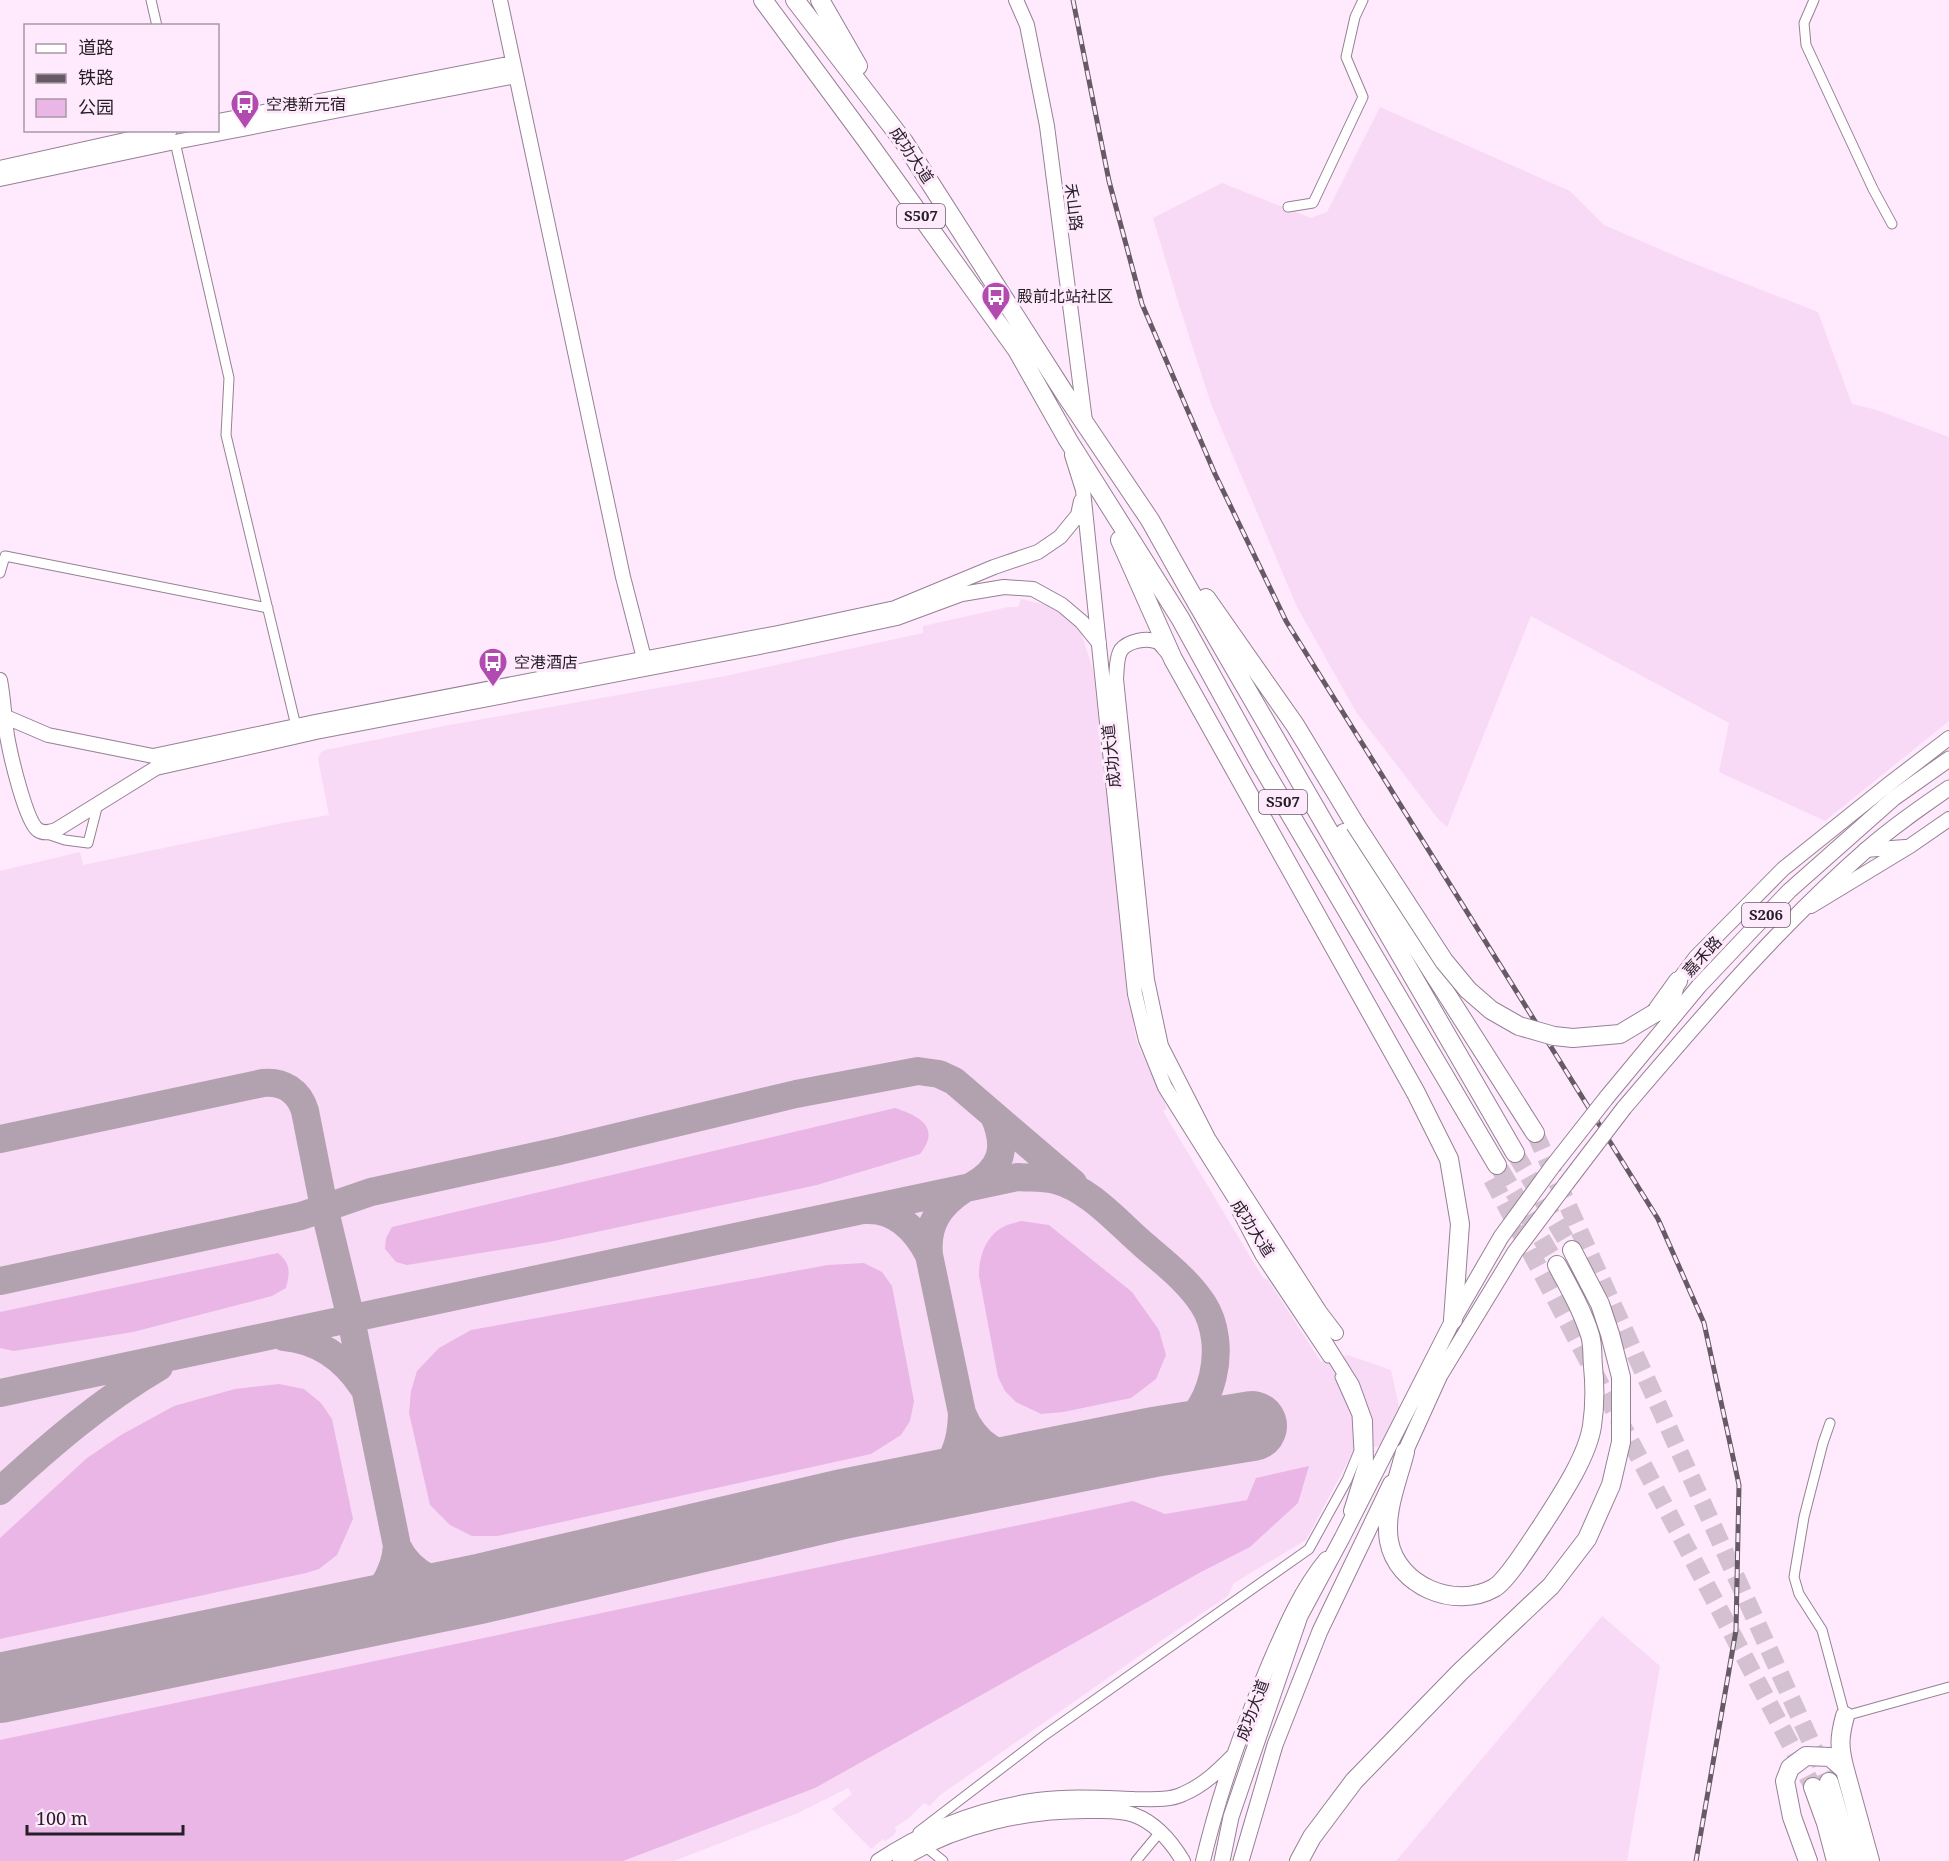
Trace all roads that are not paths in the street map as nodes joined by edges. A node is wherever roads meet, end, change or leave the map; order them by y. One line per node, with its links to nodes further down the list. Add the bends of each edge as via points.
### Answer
1 (151, 0): 9 (street)
2 (500, 0): 10 (main road)
3 (763, 0): 21 (highway, 成功大道 / S507, via 1017,350 1068,440)
4 (795, 0): 15 (highway, 成功大道 / S507)
5 (820, 0): 15 (highway)
6 (1016, 0): 20 (main road, 禾山路, via 1027,26 1047,126)
7 (1363, 0): 18 (street, via 1346,57 1363,97 1313,203)
8 (1814, 0): 19 (street, via 1804,23 1806,45)
9 (157, 24)
10 (514, 69): 11 (main road); 12 (main road); 28 (main road)
11 (219, 121)
12 (219, 127)
13 (193, 132): 14 (main road)
14 (173, 136): 16 (main road); 17 (main road); 25 (street, via 229,378 226,435)
15 (904, 142): 20 (highway, 成功大道 / S507)
16 (0, 168)
17 (0, 179)
18 (1288, 207)
19 (1892, 224)
20 (1085, 421): 22 (highway, 成功大道 / S507)
21 (1088, 486): 26 (main road, 成功大道, via 1090,561); 27 (highway, 成功大道); 28 (main road, via 1078,514 1060,537 1038,552 895,608); 48 (highway, 成功大道 / S507, via 1180,618)
22 (1150, 520): 24 (highway, 成功大道 / S507); 44 (highway, bridge, via 1295,724 1444,961 1468,990 1491,1010 1519,1026 1554,1036 1620,1034)
23 (0, 573): 25 (street, via 5,556)
24 (1187, 586): 45 (highway, S507); 46 (highway, 成功大道)
25 (268, 608): 31 (street)
26 (1099, 643): 28 (main road, via 1062,605 1033,589 1004,587 962,594 897,618 780,643); 47 (main road, 成功大道, via 1136,993 1146,1040 1165,1087)
27 (1173, 659): 51 (highway, 成功大道, via 1416,1093 1449,1159 1460,1224); 52 (main road, 成功大道, via 1158,643 1132,642 1122,650 1116,679 1147,980 1161,1046 1208,1138)
28 (645, 663): 31 (main road); 35 (main road, via 156,768)
29 (0, 680): 30 (main road)
30 (6, 717): 31 (main road, via 48,735 153,756); 37 (main road, via 8,740 28,813 33,825)
31 (296, 726)
32 (1949, 738): 41 (main road)
33 (1949, 759): 40 (main road, 嘉禾路 / S206, via 1894,798)
34 (1949, 788): 39 (main road, S206)
35 (98, 804): 37 (main road, via 56,830); 37 (street, via 88,843)
36 (1949, 819): 38 (main road)
37 (42, 832)
38 (1910, 846): 39 (main road); 42 (main road)
39 (1865, 850): 42 (main road, S206)
40 (1821, 863): 41 (main road); 44 (main road, 嘉禾路 / S206)
41 (1789, 864): 43 (main road)
42 (1799, 914): 54 (main road, S206, bridge, via 1724,992 1624,1108 1515,1252 1440,1375)
43 (1677, 981): 44 (highway)
44 (1661, 1019): 51 (main road, 嘉禾路 / S206, bridge, via 1501,1237)
45 (1535, 1133)
46 (1515, 1153)
47 (1209, 1160): 55 (main road, 成功大道, via 1331,1349 1362,1412 1366,1463); 61 (street, via 1260,1256 1342,1381 1357,1415 1359,1451 1347,1480 1309,1549 1045,1735)
48 (1495, 1172)
49 (1572, 1250): 71 (highway, via 1600,1304 1621,1377 1622,1442 1611,1485 1587,1539 1551,1586 1354,1781)
50 (1557, 1265): 54 (highway, via 1591,1337 1592,1428 1578,1466 1519,1560 1495,1588 1448,1597 1422,1587 1400,1567 1389,1542 1390,1509)
51 (1453, 1320): 55 (main road, 嘉禾路)
52 (1336, 1333)
53 (1830, 1423): 57 (street, via 1804,1517 1794,1577 1799,1594 1822,1630)
54 (1405, 1452): 70 (main road, via 1316,1641 1275,1745)
55 (1342, 1538): 58 (main road, 成功大道, via 1294,1606); 69 (main road, 嘉禾路, via 1300,1616 1231,1817)
56 (1949, 1687): 57 (street)
57 (1845, 1716): 59 (highway, via 1839,1749)
58 (1235, 1754): 61 (main road, via 1209,1780 1181,1796 1038,1800 994,1809 940,1827); 68 (main road, 成功大道)
59 (1845, 1770): 72 (highway, via 1830,1757 1806,1756 1790,1768 1785,1780); 75 (highway)
60 (1160, 1832): 62 (main road, via 1133,1815 1062,1811 997,1821); 66 (street); 67 (main road, via 1173,1843)
61 (903, 1845): 63 (main road)
62 (926, 1847): 64 (main road); 65 (street)
63 (878, 1861)
64 (900, 1861)
65 (943, 1861)
66 (1136, 1861)
67 (1183, 1861)
68 (1203, 1861)
69 (1222, 1861)
70 (1241, 1861)
71 (1299, 1861)
72 (1808, 1861)
73 (1836, 1861): 74 (highway, via 1821,1784)
74 (1852, 1861)
75 (1870, 1861)

